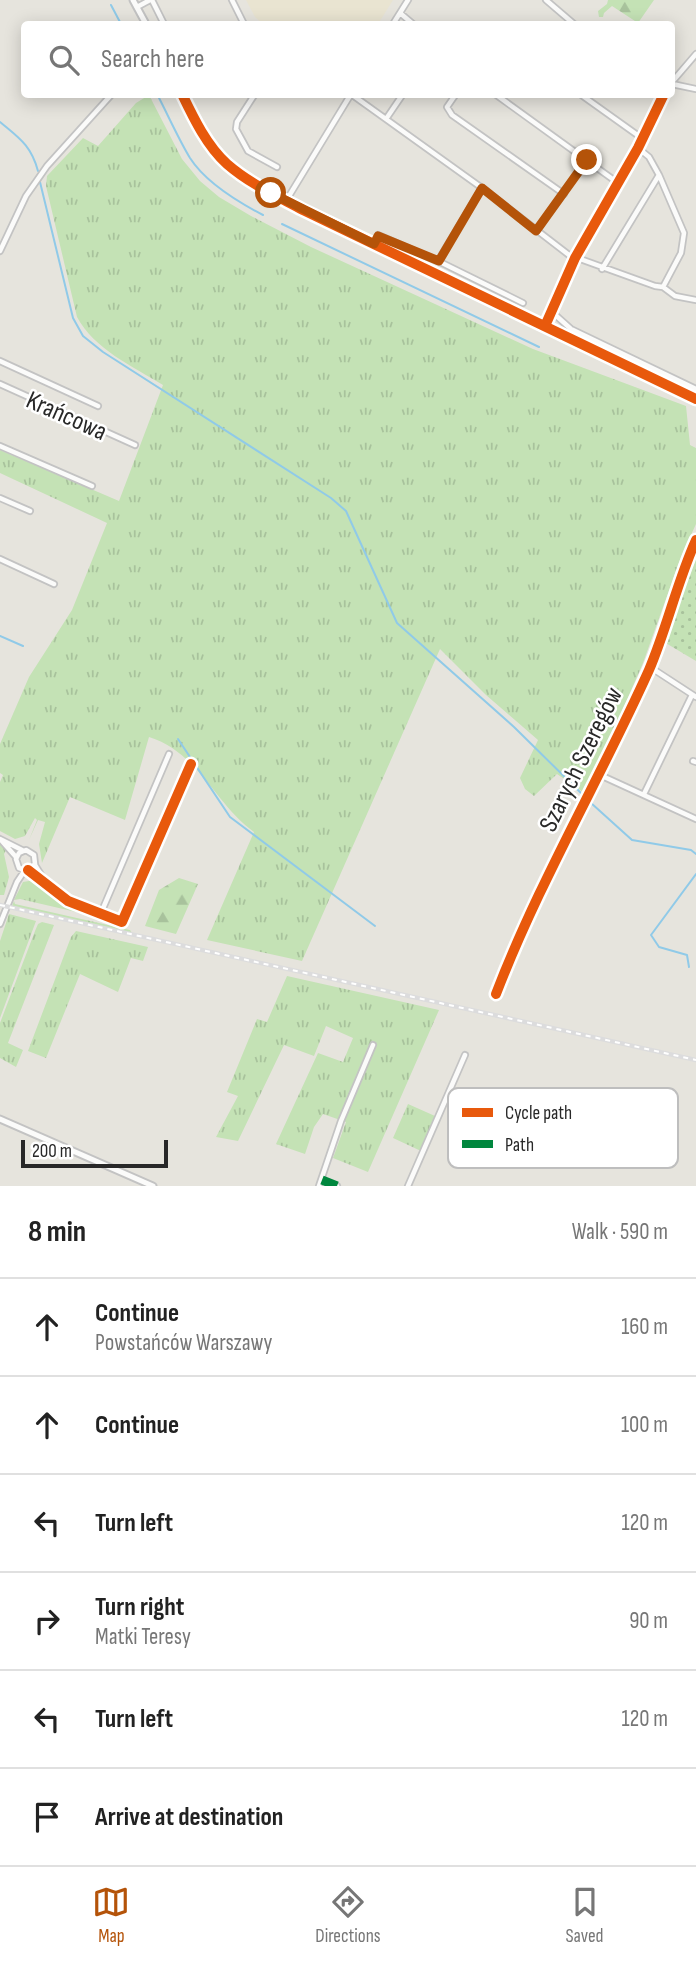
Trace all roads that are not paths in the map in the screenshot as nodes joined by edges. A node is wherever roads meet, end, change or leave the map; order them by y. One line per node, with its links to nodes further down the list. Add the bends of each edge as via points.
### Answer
1 (133, 0): 6 (street)
2 (151, 0): 6 (street); 9 (street)
3 (232, 0): 10 (street)
4 (408, 0): 7 (street)
5 (546, 0): 13 (street)
6 (137, 7): 8 (street)
7 (400, 13): 11 (street); 12 (street)
8 (144, 21)
9 (162, 21)
10 (242, 21)
11 (395, 21)
12 (409, 21)
13 (570, 21)
14 (696, 54): 15 (street)
15 (675, 78)
16 (675, 84): 17 (street)
17 (696, 89)
18 (108, 98): 40 (street, via 40,176)
19 (184, 98): 37 (street, via 225,163)
20 (252, 98): 32 (street, via 236,129 248,151)
21 (349, 98): 37 (street)
22 (357, 98): 28 (street)
23 (400, 98): 28 (street)
24 (453, 98): 36 (street, via 447,107 452,115)
25 (501, 98): 31 (street)
26 (586, 98): 29 (street)
27 (662, 98): 29 (street)
28 (386, 119): 35 (street)
29 (643, 139): 30 (street)
30 (638, 148): 33 (street); 34 (street)
31 (587, 160): 34 (street); 36 (street)
32 (277, 167)
33 (659, 175): 43 (street); 44 (street, via 684,236 681,253)
34 (618, 183): 41 (street)
35 (482, 188): 38 (street); 42 (street)
36 (564, 194): 38 (street)
37 (286, 201): 39 (street)
38 (536, 231): 41 (street)
39 (374, 244): 42 (street, via 378,236); 48 (street)
40 (0, 251)
41 (575, 258): 43 (street); 47 (street)
42 (439, 261): 46 (street)
43 (602, 269): 44 (street)
44 (663, 286): 45 (street, via 671,294)
45 (696, 300)
46 (523, 303)
47 (552, 312): 48 (street); 51 (street, via 570,329)
48 (545, 327): 52 (street)
49 (0, 361): 53 (street)
50 (0, 384): 54 (street, Krańcowa)
51 (696, 389)
52 (696, 398)
53 (98, 406)
54 (135, 445)
55 (0, 446): 56 (street)
56 (92, 486)
57 (0, 498): 58 (street)
58 (30, 512)
59 (696, 540): 62 (street, Szarych Szeregów)
60 (0, 559): 61 (street)
61 (54, 584)
62 (650, 667): 63 (street); 66 (street, Szarych Szeregów)
63 (694, 696): 67 (street)
64 (169, 754): 77 (street)
65 (191, 764): 77 (street, via 127,914 122,922)
66 (600, 775): 67 (street); 79 (street, Szarych Szeregów, via 555,861)
67 (644, 794): 68 (street)
68 (696, 819)
69 (0, 839): 70 (street); 71 (street)
70 (23, 850): 71 (street); 72 (street, via 34,855)
71 (16, 857): 73 (street)
72 (35, 864): 74 (street); 76 (street)
73 (17, 866): 74 (street); 75 (street)
74 (27, 870): 75 (street); 76 (street)
75 (16, 882): 78 (street)
76 (45, 882): 77 (street, via 68,901)
77 (101, 913)
78 (0, 924)
79 (496, 993)
80 (373, 1045): 85 (street)
81 (465, 1055): 82 (street)
82 (451, 1088)
83 (448, 1094): 88 (street)
84 (0, 1119): 86 (street)
85 (320, 1183): 87 (street)
86 (153, 1186)
87 (337, 1186)
88 (408, 1186)

